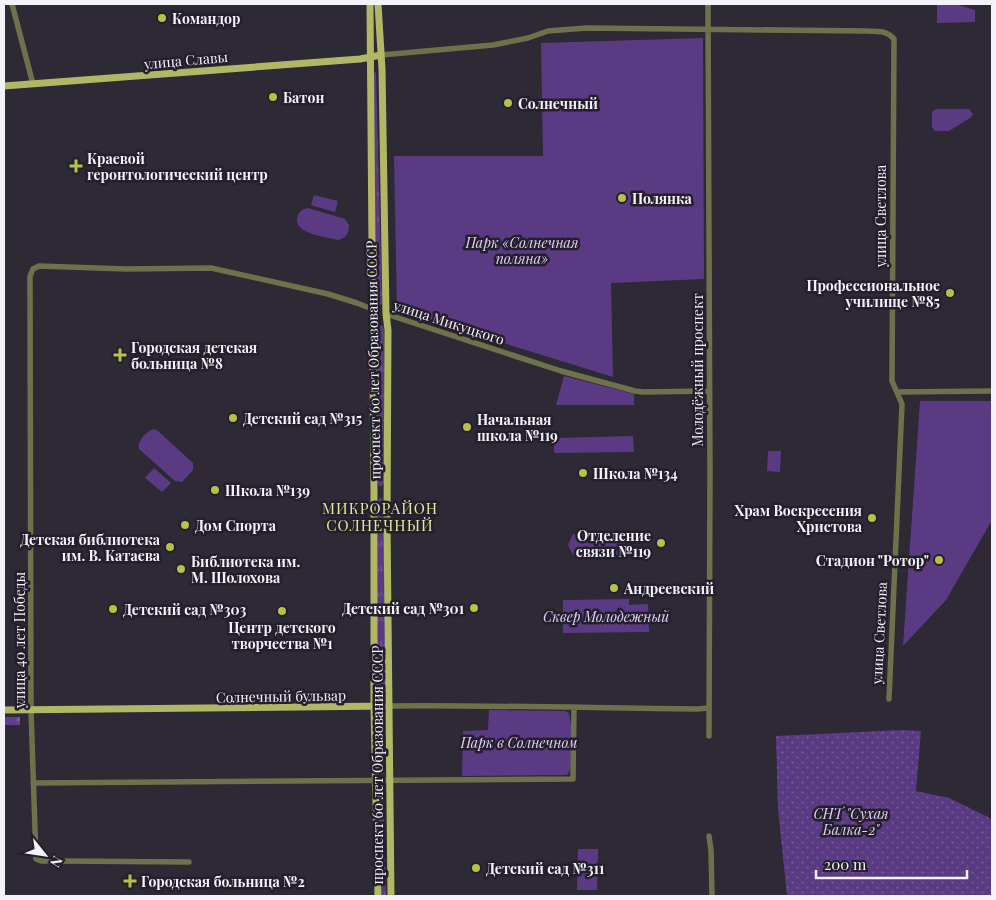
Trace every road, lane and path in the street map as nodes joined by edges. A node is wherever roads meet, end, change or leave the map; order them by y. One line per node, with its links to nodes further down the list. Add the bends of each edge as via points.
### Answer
1 (12, 4): 8 (street)
2 (370, 4): 7 (main road, проспект 60 лет Образования СССР)
3 (378, 4): 6 (main road, проспект 60 лет Образования СССР)
4 (708, 4): 5 (street, Молодёжный проспект)
5 (708, 30): 6 (street, via 587,28 548,31 508,43 472,48); 13 (street, Молодёжный проспект); 15 (street, улица Светлова, via 885,32 894,39 892,381)
6 (381, 55): 7 (main road, улица Славы); 12 (main road, проспект 60 лет Образования СССР)
7 (369, 58): 8 (main road, улица Славы); 11 (main road, проспект 60 лет Образования СССР)
8 (33, 84): 9 (main road, улица Славы)
9 (4, 86)
10 (33, 269): 11 (street, улица Микуцкого, via 39,266 211,268 328,294); 24 (street, улица 40 лет Победы, via 30,276)
11 (372, 309): 12 (main road, улица Микуцкого); 16 (main road, проспект 60 лет Образования СССР)
12 (386, 314): 13 (street, улица Микуцкого, via 561,371 635,391); 17 (main road, проспект 60 лет Образования СССР)
13 (709, 391): 22 (street, Молодёжный проспект)
14 (992, 391): 15 (street)
15 (897, 392): 18 (street, улица Светлова, via 902,404)
16 (374, 492): 17 (main road); 19 (main road, проспект 60 лет Образования СССР)
17 (387, 492): 20 (main road, проспект 60 лет Образования СССР)
18 (889, 699)
19 (374, 706): 20 (main road, Солнечный бульвар); 24 (main road, Солнечный бульвар); 26 (main road, проспект 60 лет Образования СССР)
20 (389, 706): 21 (street, Солнечный бульвар); 27 (main road, проспект 60 лет Образования СССР)
21 (574, 708): 22 (street, Солнечный бульвар); 27 (street, via 573,779)
22 (709, 708): 25 (street, Молодёжный проспект)
23 (4, 710): 24 (main road, Солнечный бульвар)
24 (31, 710): 28 (street, улица 40 лет Победы)
25 (709, 736)
26 (375, 780): 27 (street); 28 (street); 31 (main road, проспект 60 лет Образования СССР)
27 (389, 780): 32 (main road, проспект 60 лет Образования СССР)
28 (33, 782): 30 (street, улица 40 лет Победы, via 36,859)
29 (709, 836): 33 (street)
30 (189, 862)
31 (378, 896)
32 (390, 896)
33 (712, 896)

